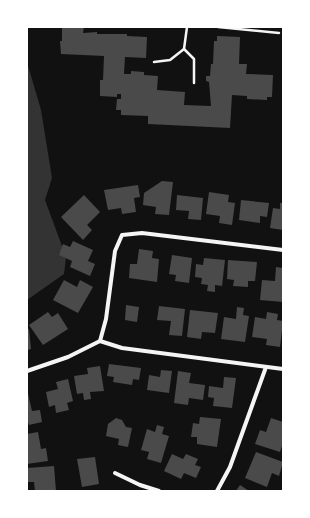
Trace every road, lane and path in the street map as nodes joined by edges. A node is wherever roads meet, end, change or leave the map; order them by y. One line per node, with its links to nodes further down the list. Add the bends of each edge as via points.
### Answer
1 (187, 27): 4 (lane)
2 (218, 27): 3 (lane)
3 (279, 33)
4 (184, 49): 5 (lane, via 170,60); 6 (lane, via 194,59)
5 (154, 62)
6 (194, 83)
7 (283, 250): 8 (street, via 142,233 122,236 114,250 106,319)
8 (100, 341): 9 (street, via 122,348); 11 (street, via 68,357)
9 (266, 367): 10 (street); 14 (street, via 230,467)
10 (283, 369)
11 (27, 371)
12 (114, 473): 13 (street)
13 (158, 491)
14 (217, 491)

